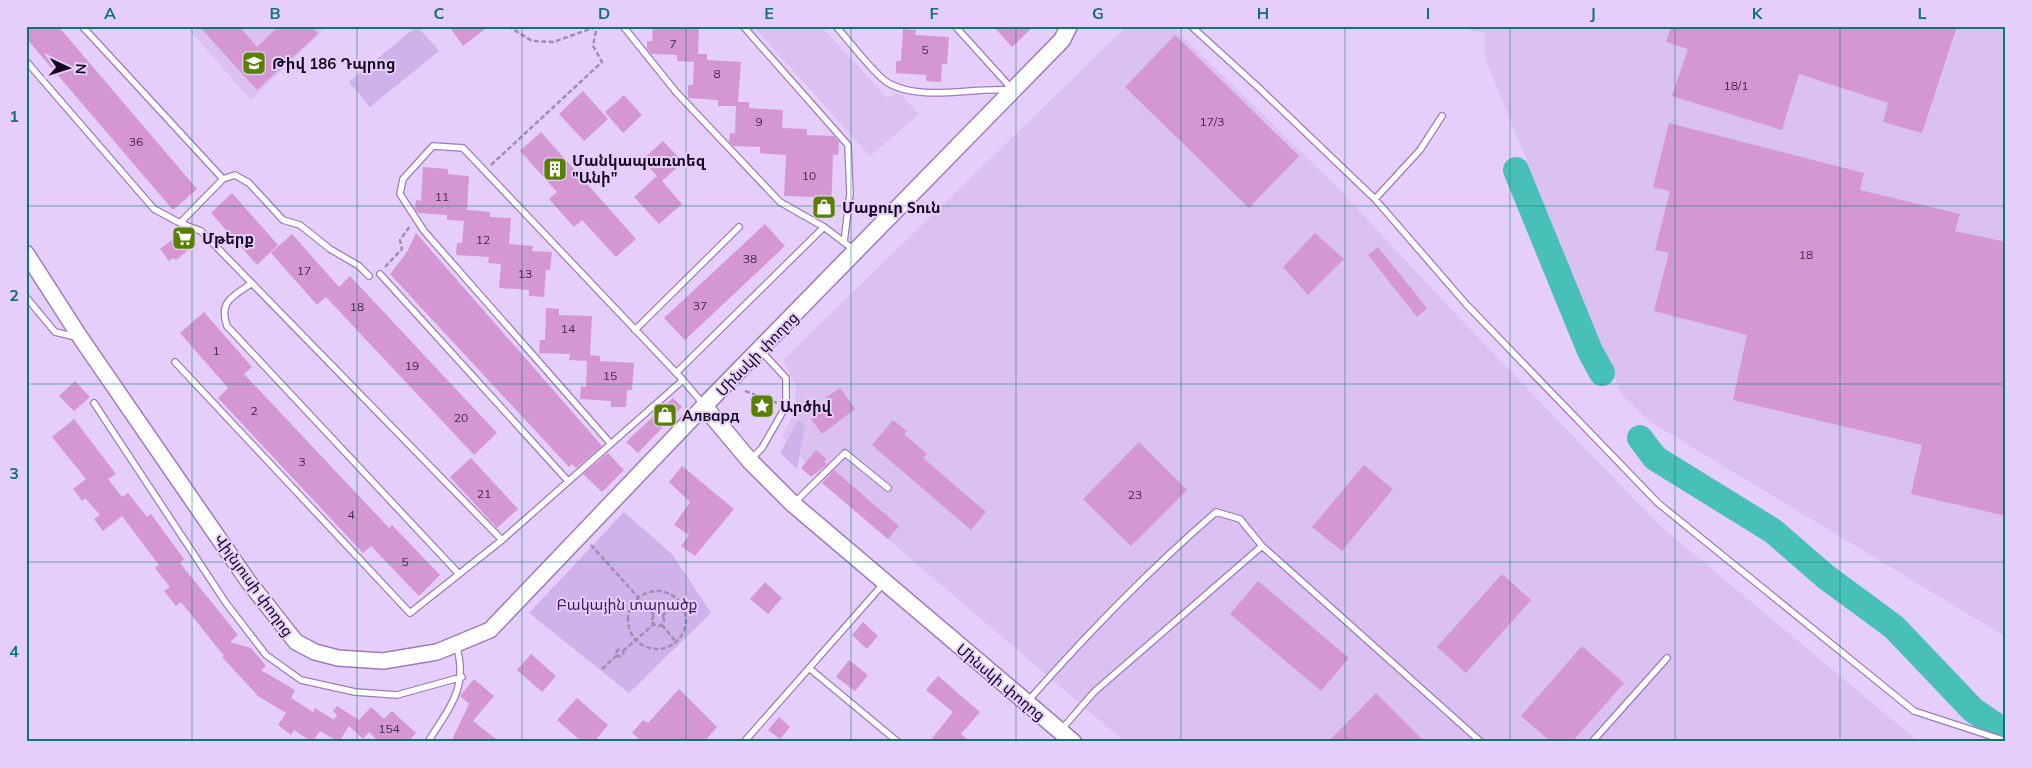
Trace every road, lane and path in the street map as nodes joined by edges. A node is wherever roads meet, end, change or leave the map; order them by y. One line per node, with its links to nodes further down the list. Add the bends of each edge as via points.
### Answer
1 (82, 26): 14 (lane)
2 (508, 26): 9 (path, via 532,41 553,42)
3 (623, 26): 19 (lane, via 676,92 780,202)
4 (743, 26): 20 (lane, via 848,145)
5 (836, 26): 11 (lane, via 887,82 915,93 986,88)
6 (955, 26): 11 (lane)
7 (1069, 26): 11 (main road, Մինսկի փողոց, via 1062,40)
8 (1191, 26): 15 (lane)
9 (597, 27): 13 (path, via 593,46 602,62)
10 (26, 61): 17 (lane, via 154,209)
11 (1014, 90): 20 (main road, Մինսկի փողոց)
12 (1442, 116): 15 (lane, via 1420,150)
13 (484, 172): 16 (lane, via 464,148 433,146 403,179 400,194); 26 (lane)
14 (223, 180): 17 (lane); 23 (lane, via 235,175 249,183 283,220 300,225 330,249 360,266)
15 (1374, 199): 61 (lane, via 1466,304 1658,504 1914,711)
16 (415, 219): 22 (path, via 400,240 402,249); 36 (lane)
17 (180, 223): 24 (lane, via 201,230)
18 (740, 227): 26 (lane)
19 (824, 227): 20 (lane); 30 (lane)
20 (850, 247): 28 (main road, Մինսկի փողոց)
21 (26, 253): 27 (street, Վիլնյուսի փողոց)
22 (380, 274): 38 (lane)
23 (369, 276)
24 (252, 283): 42 (lane); 44 (lane, via 224,306 222,314 227,326)
25 (26, 297): 27 (lane, via 55,332)
26 (635, 330): 30 (lane)
27 (80, 338): 54 (street, Վիլնյուսի փողոց, via 248,581 296,642 315,652 338,658 383,661 437,652)
28 (760, 351): 34 (main road, Մինսկի փողոց); 35 (lane, via 786,378)
29 (175, 362): 44 (lane, via 410,613)
30 (676, 373): 31 (lane)
31 (683, 380): 34 (lane); 36 (lane)
32 (745, 391): 35 (path)
33 (94, 403): 58 (lane, via 226,603 266,655 301,680 355,692 397,695)
34 (704, 406): 37 (main road, Մինսկի փողոց); 41 (street, Վիլնյուսի փողոց)
35 (786, 406): 37 (lane, via 762,448)
36 (611, 444): 38 (lane)
37 (750, 461): 40 (main road, Մինսկի փողոց)
38 (568, 481): 42 (lane)
39 (888, 488): 40 (lane, via 845,453)
40 (793, 504): 45 (main road, Մինսկի փողոց)
41 (582, 535): 46 (path); 54 (street, Վիլնյուսի փողոց, via 490,630)
42 (502, 540): 44 (lane)
43 (1262, 546): 59 (lane, via 1240,520 1216,512 1144,577); 60 (lane, via 1094,692); 66 (lane)
44 (459, 574)
45 (884, 583): 56 (lane); 59 (main road, Մինսկի փողոց)
46 (640, 596): 47 (path, via 656,591 673,595); 48 (path); 52 (path, via 628,618)
47 (679, 601): 49 (path); 53 (path, via 684,608 686,624)
48 (654, 615): 49 (path); 50 (path)
49 (662, 616): 51 (path)
50 (653, 624): 51 (path); 52 (path)
51 (662, 625): 53 (path)
52 (635, 640): 53 (path, via 659,650); 57 (path, via 624,651 618,650 618,655)
53 (676, 642)
54 (456, 644): 58 (lane)
55 (1667, 658): 67 (lane)
56 (809, 668): 63 (lane); 64 (lane)
57 (602, 669)
58 (462, 677): 62 (lane, via 453,701)
59 (1026, 703): 60 (main road, Մինսկի փողոց)
60 (1060, 731): 65 (main road, Մինսկի փողոց)
61 (2006, 741)
62 (428, 742)
63 (744, 742)
64 (898, 742)
65 (1073, 742)
66 (1481, 742)
67 (1592, 742)

